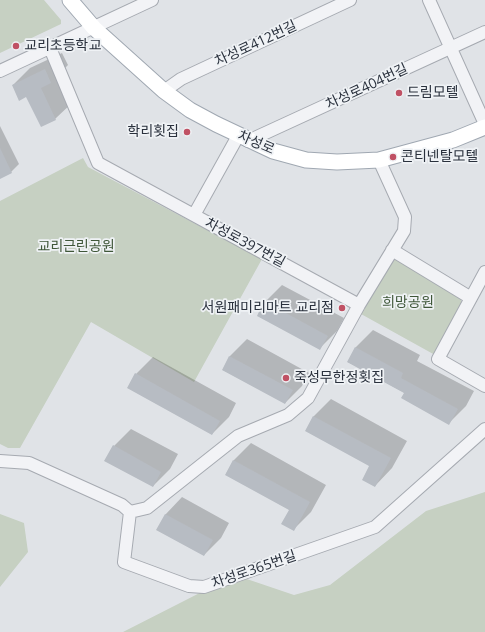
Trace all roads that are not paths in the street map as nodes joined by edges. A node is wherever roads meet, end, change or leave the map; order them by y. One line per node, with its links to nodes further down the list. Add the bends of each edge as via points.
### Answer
1 (70, 0): 5 (main road, 차성로)
2 (152, 0): 5 (street)
3 (350, 0): 10 (street, 차성로412번길, via 181,79)
4 (429, 0): 8 (street)
5 (94, 28): 7 (street); 10 (main road, 차성로)
6 (485, 32): 8 (street, 차성로404번길)
7 (50, 48): 9 (street); 15 (street, 차성로397번길, via 98,163)
8 (450, 48): 11 (street); 13 (street, 차성로404번길)
9 (0, 71)
10 (164, 91): 13 (main road, 차성로, via 190,110)
11 (485, 124)
12 (485, 127): 14 (main road, 차성로, via 453,140)
13 (243, 139): 14 (main road, 차성로, via 306,160); 15 (street)
14 (379, 160): 16 (street, via 405,217 404,231)
15 (194, 215): 19 (street, 차성로397번길)
16 (392, 250): 18 (street); 19 (street)
17 (485, 272): 18 (street)
18 (471, 298): 20 (street, via 438,359)
19 (359, 305): 23 (street, via 312,392 301,404 288,415 238,436 147,508)
20 (485, 386)
21 (485, 429): 23 (street, 차성로365번길, via 375,527 204,587 189,586 124,562)
22 (0, 461): 23 (street, via 29,463 122,505)
23 (130, 512)

